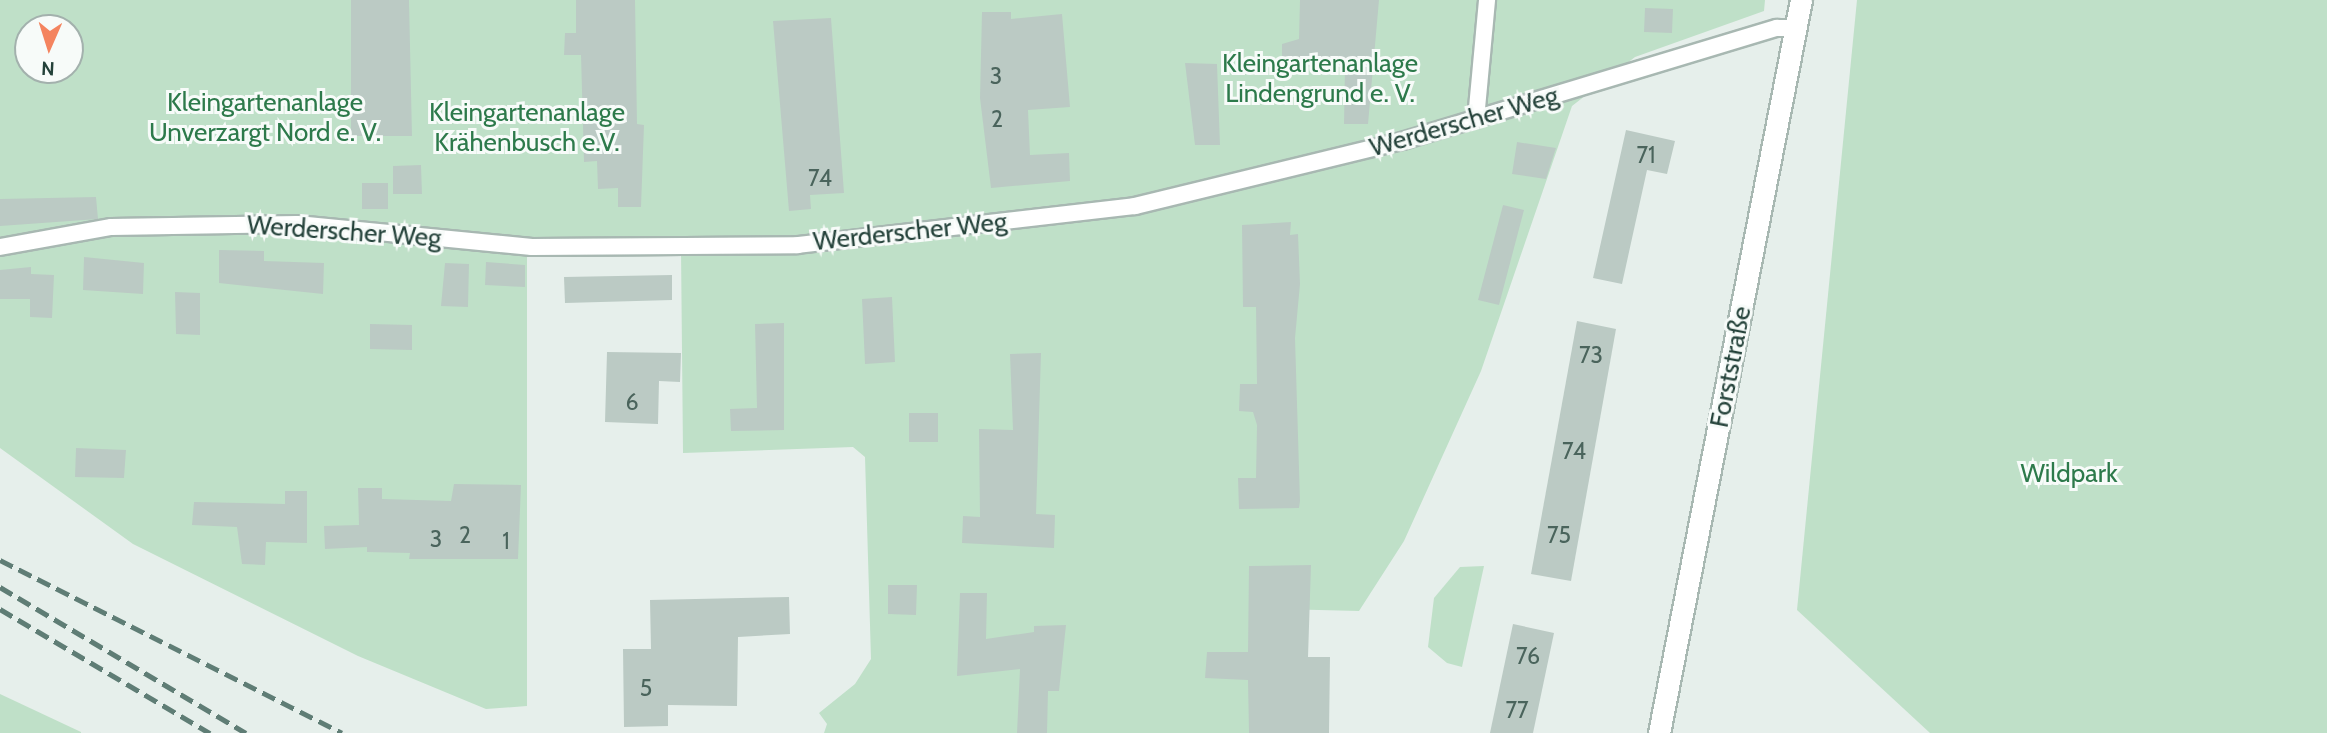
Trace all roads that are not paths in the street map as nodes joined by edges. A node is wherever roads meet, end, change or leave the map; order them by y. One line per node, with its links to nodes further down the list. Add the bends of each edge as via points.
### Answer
1 (1488, 0): 4 (lane)
2 (1801, 0): 3 (street, Forststraße)
3 (1797, 28): 4 (lane, Werderscher Weg, via 1777,28); 6 (street, Forststraße)
4 (1476, 119): 5 (lane, Werderscher Weg, via 1135,206 798,245 532,247 297,224 111,227)
5 (0, 247)
6 (1660, 733)

